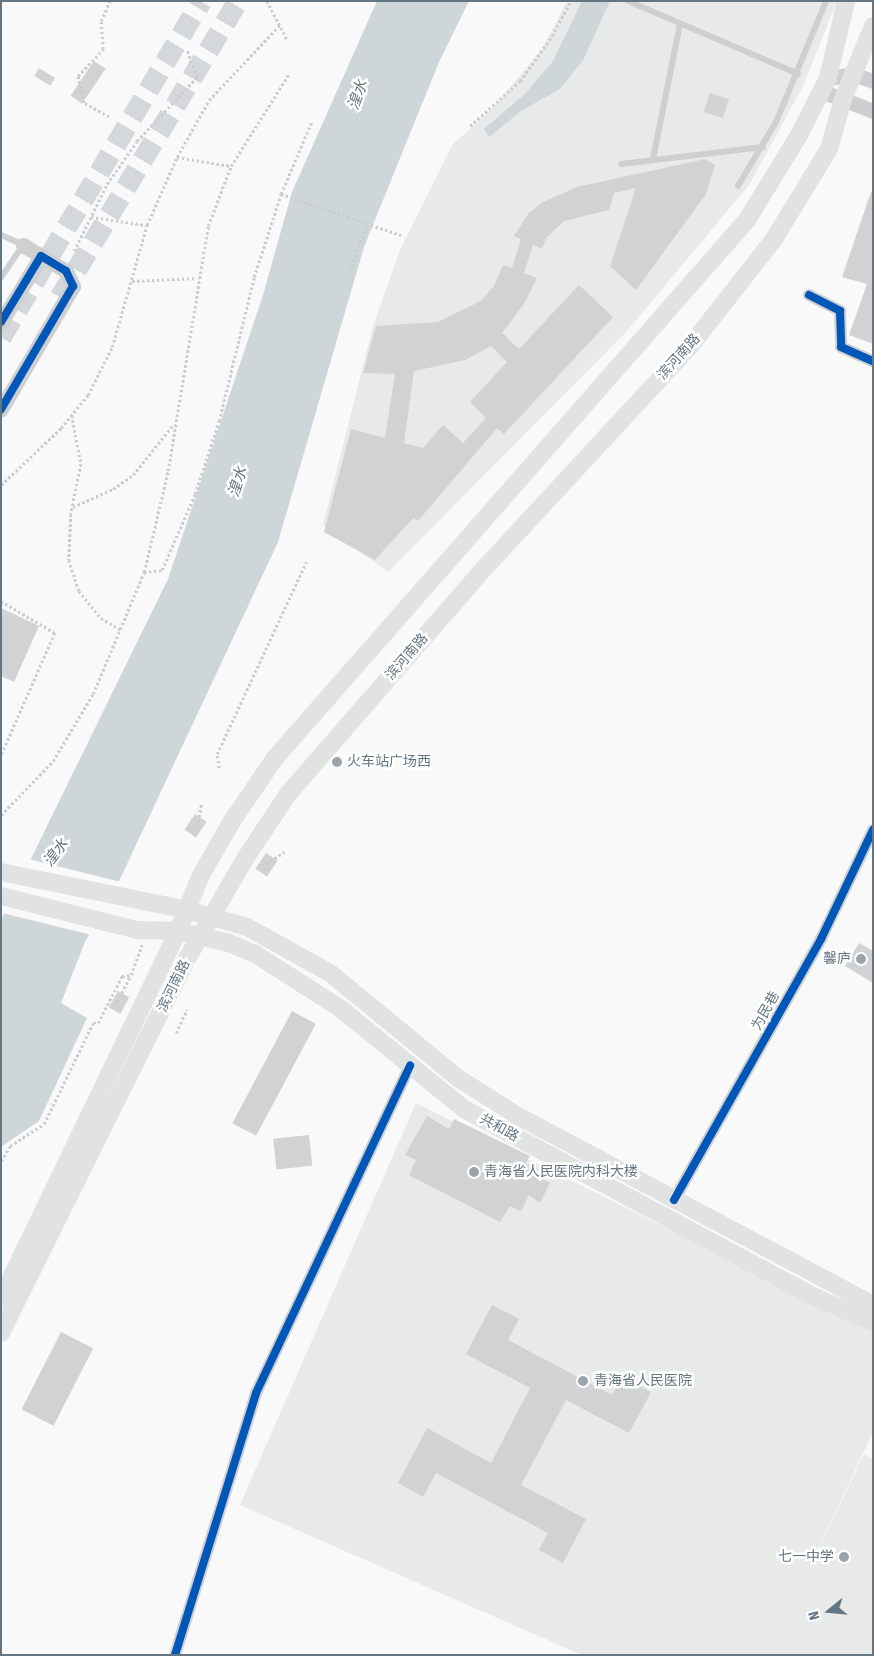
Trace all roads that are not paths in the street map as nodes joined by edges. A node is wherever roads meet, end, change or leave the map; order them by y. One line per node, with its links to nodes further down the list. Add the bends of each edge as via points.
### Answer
1 (628, 1): 4 (lane)
2 (826, 1): 6 (lane)
3 (846, 1): 9 (main road)
4 (680, 24): 6 (lane); 13 (lane)
5 (873, 26): 7 (main road, 滨河南路)
6 (798, 74): 12 (lane)
7 (853, 74): 8 (street); 9 (street); 10 (main road, 滨河南路)
8 (873, 81)
9 (824, 85): 10 (street); 27 (main road, via 799,135 747,220 275,758 232,821 201,876)
10 (843, 99): 11 (street); 28 (main road, 滨河南路, via 829,148 774,239 691,345 479,574 288,794)
11 (873, 111)
12 (763, 147): 13 (lane); 15 (lane)
13 (653, 159): 14 (lane)
14 (622, 164)
15 (738, 186)
16 (1, 235): 17 (lane)
17 (23, 245): 18 (street); 19 (lane)
18 (41, 256): 21 (street); 23 (street, via 66,271 73,286)
19 (1, 278)
20 (809, 295): 22 (street, via 840,311 841,347)
21 (1, 322)
22 (873, 361)
23 (1, 409)
24 (873, 830): 32 (street, 为民巷, via 821,939)
25 (1, 872): 27 (main road, 共和路)
26 (1, 896): 29 (main road, 共和路, via 140,937)
27 (187, 910): 28 (main road, 共和路); 29 (main road)
28 (210, 917): 30 (main road, 滨河南路); 32 (main road, 共和路, via 247,927 330,973 458,1078 516,1115)
29 (178, 931): 30 (main road, 共和路); 33 (main road)
30 (199, 936): 31 (main road, 共和路, via 257,955 303,981); 36 (main road, 滨河南路)
31 (410, 1065): 35 (main road, 共和路, via 479,1117 817,1298); 37 (street, via 256,1394)
32 (674, 1200): 34 (main road, 共和路)
33 (1, 1299)
34 (873, 1305)
35 (873, 1322)
36 (1, 1333)
37 (175, 1655)

